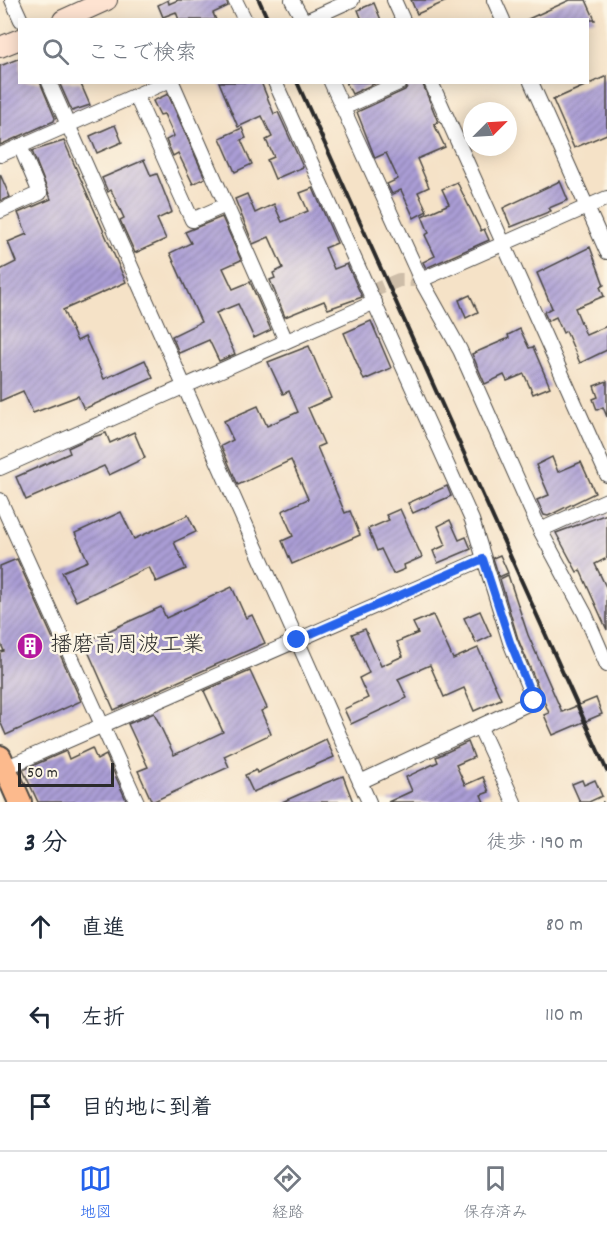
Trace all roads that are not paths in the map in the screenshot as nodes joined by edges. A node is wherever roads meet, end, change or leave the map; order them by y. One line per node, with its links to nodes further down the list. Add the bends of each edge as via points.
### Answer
1 (12, 0): 8 (street)
2 (107, 0): 9 (main road)
3 (235, 0): 10 (street)
4 (292, 0): 11 (street)
5 (352, 0): 12 (street)
6 (394, 0): 13 (street)
7 (494, 0): 14 (street)
8 (20, 18)
9 (67, 18)
10 (244, 18)
11 (302, 18)
12 (312, 18)
13 (402, 18)
14 (502, 18)
15 (18, 40): 16 (main road)
16 (0, 48)
17 (50, 84): 27 (street)
18 (162, 84): 25 (street)
19 (173, 84): 31 (street)
20 (276, 84): 37 (street)
21 (332, 84): 26 (street)
22 (396, 84): 26 (street)
23 (432, 84): 34 (street)
24 (532, 84): 32 (street)
25 (136, 96): 27 (street); 31 (street, via 192,220)
26 (343, 108): 36 (street)
27 (68, 125): 28 (street); 39 (street)
28 (20, 146): 29 (street); 33 (street, via 40,193)
29 (0, 155)
30 (607, 198): 32 (street)
31 (226, 205): 38 (street)
32 (587, 207): 34 (street); 35 (street)
33 (0, 211)
34 (504, 244): 36 (street); 41 (street)
35 (607, 252)
36 (421, 280): 44 (street, via 460,350)
37 (375, 302): 38 (street); 45 (street, via 472,520)
38 (286, 341): 39 (street)
39 (184, 386): 40 (street); 46 (street)
40 (0, 468)
41 (607, 476)
42 (607, 500): 44 (street)
43 (0, 501): 48 (street)
44 (540, 530): 47 (street)
45 (483, 559): 46 (street); 49 (street, via 534,701)
46 (297, 640): 48 (street); 51 (street)
47 (607, 664)
48 (102, 724): 50 (street); 53 (street)
49 (480, 728): 51 (street); 55 (street)
50 (2, 762): 52 (highway)
51 (360, 782): 54 (street)
52 (20, 802)
53 (137, 802)
54 (369, 802)
55 (514, 802)

